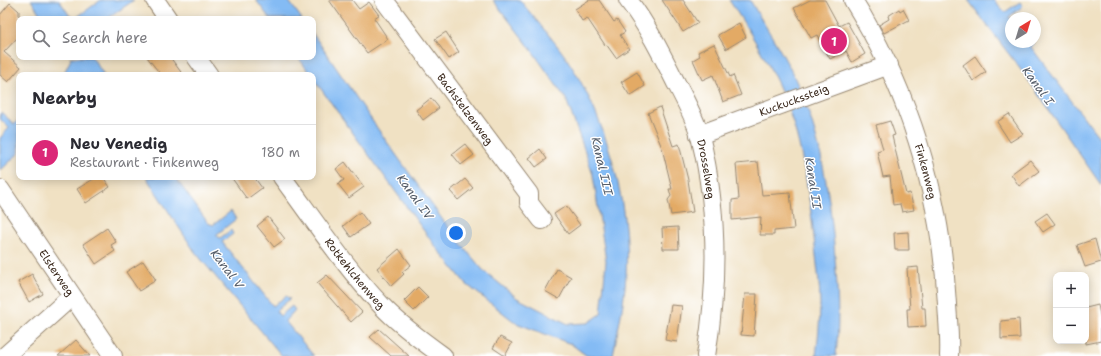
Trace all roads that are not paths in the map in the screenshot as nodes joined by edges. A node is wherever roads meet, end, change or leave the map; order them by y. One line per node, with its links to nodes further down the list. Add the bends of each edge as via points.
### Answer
1 (155, 0): 5 (street)
2 (384, 0): 12 (street, Bachstelzenweg, via 529,194 529,202)
3 (628, 0): 9 (street, Drosselweg, via 664,59)
4 (854, 0): 7 (street, Finkenweg)
5 (166, 16)
6 (198, 60): 8 (street)
7 (889, 65): 9 (street, Kuckuckssteig); 18 (street, Finkenweg, via 916,135 937,214 946,284)
8 (207, 72)
9 (699, 135): 17 (street, Drosselweg, via 711,196 715,245 714,306)
10 (284, 180): 16 (street, Rotkehlchenweg, via 381,305)
11 (0, 189): 13 (street, Elsterweg)
12 (542, 220)
13 (71, 297): 14 (street); 15 (street, Elsterweg)
14 (5, 356)
15 (112, 356)
16 (443, 356)
17 (706, 356)
18 (949, 356)

